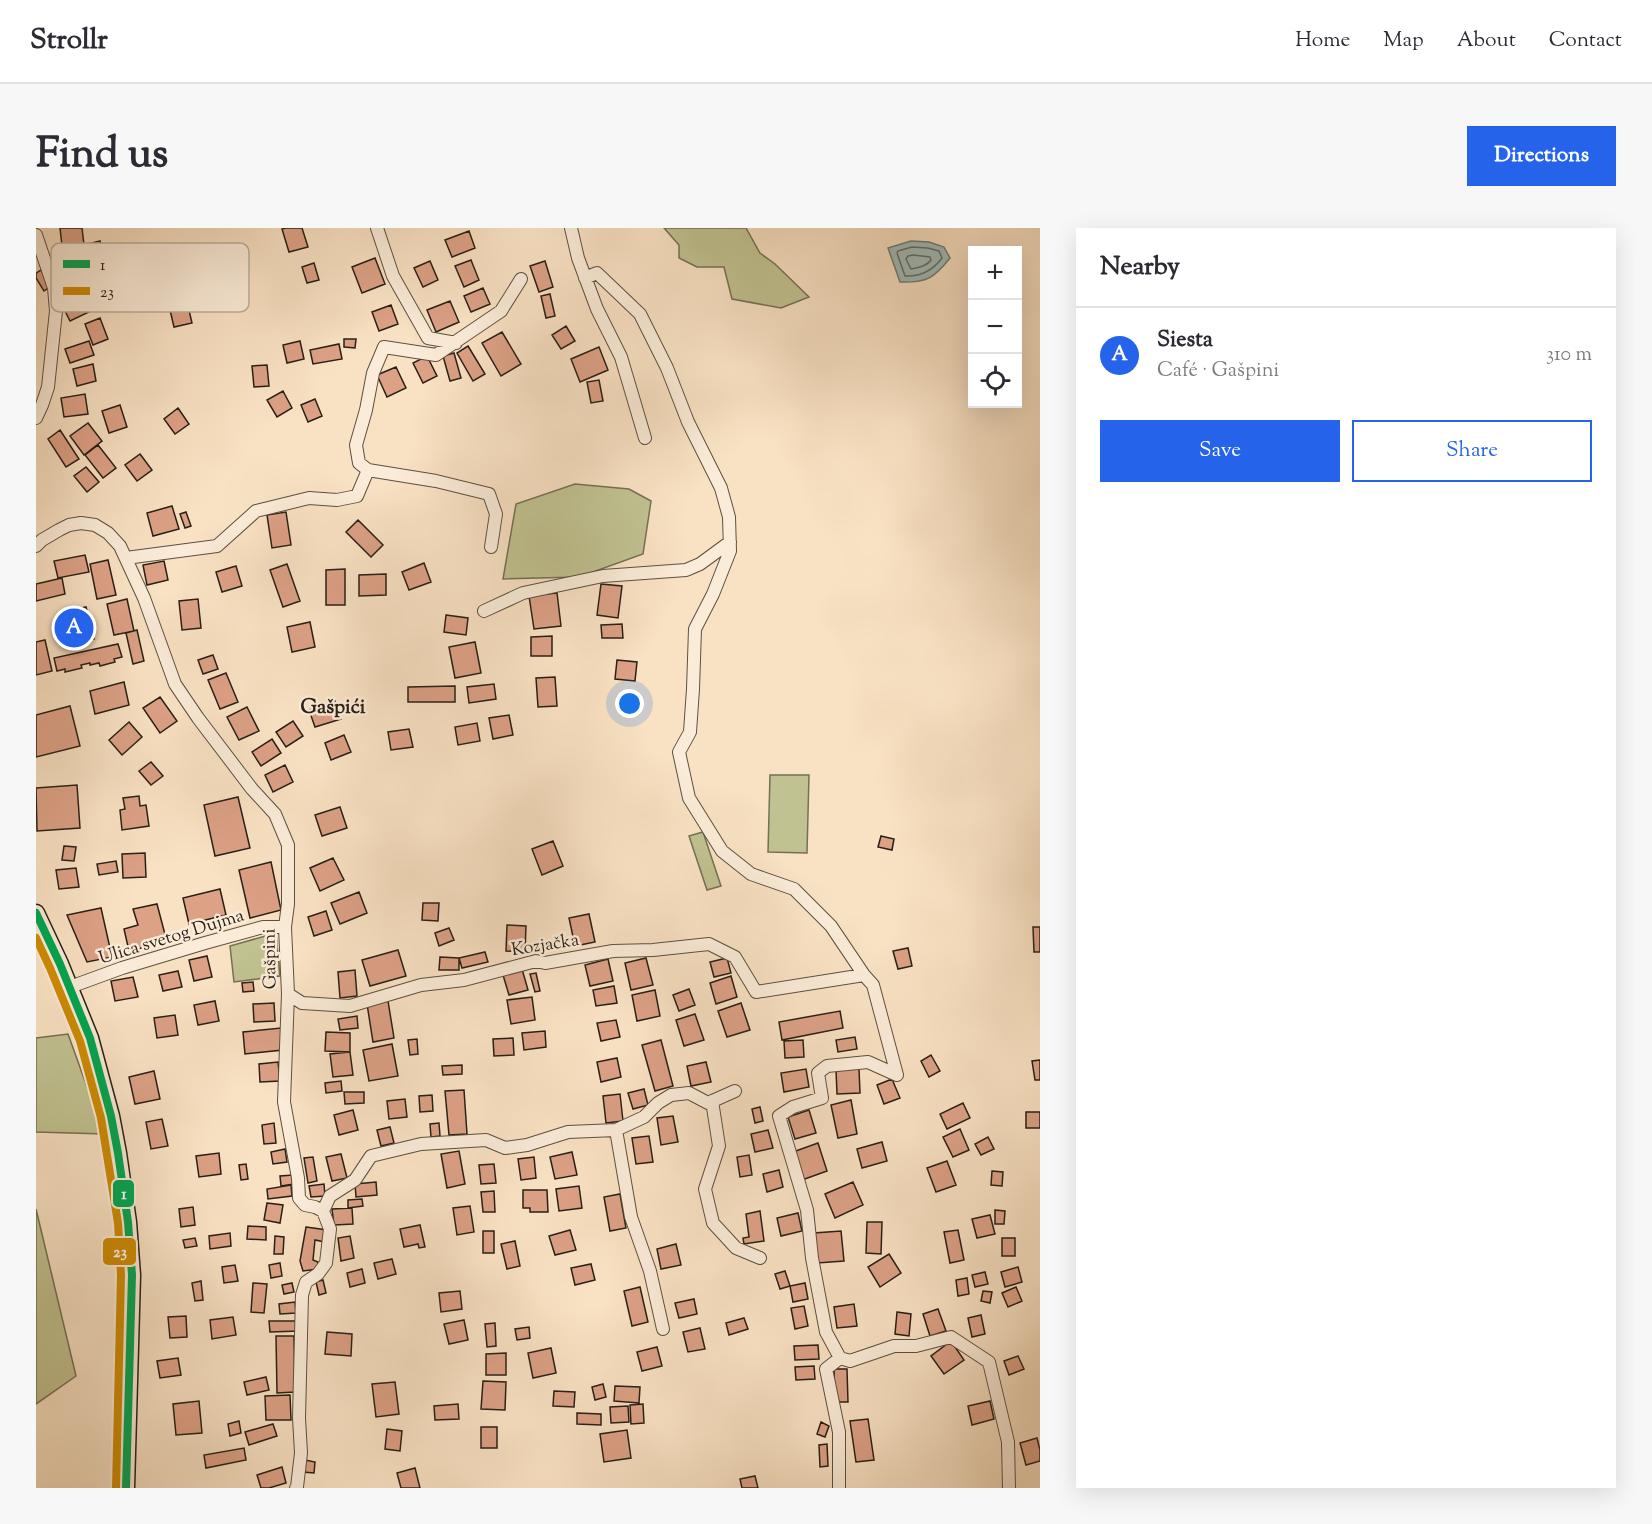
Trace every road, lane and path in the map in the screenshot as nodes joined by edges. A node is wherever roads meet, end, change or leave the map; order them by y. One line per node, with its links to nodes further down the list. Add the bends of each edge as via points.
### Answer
1 (377, 228): 8 (street, via 393,276 428,338)
2 (571, 228): 4 (street)
3 (36, 235): 5 (street)
4 (585, 278): 10 (street, via 621,357); 12 (street, via 597,273 640,314 721,488 729,517)
5 (51, 279)
6 (521, 279): 8 (street, via 501,311)
7 (56, 312): 9 (street, via 48,387)
8 (456, 343): 11 (street, via 436,355 384,347 373,373 356,445 359,463)
9 (36, 418)
10 (645, 438)
11 (368, 470): 14 (street, via 489,494 496,514); 15 (street, via 357,496 337,500 309,498 256,511 218,546)
12 (730, 542): 16 (street, via 686,570 603,576 523,593); 19 (street, via 713,594 695,629 690,732 679,752 689,798 722,850 751,874 794,889 831,926)
13 (36, 546): 15 (street, Gašpini, via 59,530 81,523 108,533)
14 (491, 547)
15 (126, 558): 18 (street, Gašpini, via 175,684 274,814 288,845)
16 (484, 611)
17 (36, 913): 20 (street)
18 (285, 927): 20 (street, Ulica svetog Dujma, via 263,927); 21 (street, Gašpini)
19 (864, 975): 21 (street, Kozjačka, via 756,992 735,957 709,944 536,961 464,980 420,985 350,1006 302,1003); 28 (street, via 873,985 897,1074 868,1062 827,1066 818,1073 822,1098 779,1116 807,1210 826,1332)
20 (70, 987): 29 (street, via 90,1038 111,1116 128,1222 132,1275)
21 (288, 994): 25 (street, Gašpini, via 284,1102 299,1198)
22 (735, 1091): 23 (street)
23 (712, 1101): 24 (street, via 708,1103 689,1093 671,1095 644,1117); 26 (street, via 719,1146 705,1189 713,1223 736,1248)
24 (616, 1130): 25 (street, via 568,1132 505,1148 486,1140 421,1144 370,1156 355,1180 330,1196); 27 (street, via 631,1217 650,1271)
25 (323, 1211): 30 (street, via 330,1229 326,1263 306,1282 302,1295 301,1454)
26 (760, 1258)
27 (663, 1329)
28 (840, 1358): 31 (street, via 826,1369 839,1432); 32 (street, via 850,1361 894,1346 916,1346 951,1337 989,1362 1008,1442)
29 (126, 1488)
30 (296, 1488)
31 (839, 1488)
32 (1009, 1488)

